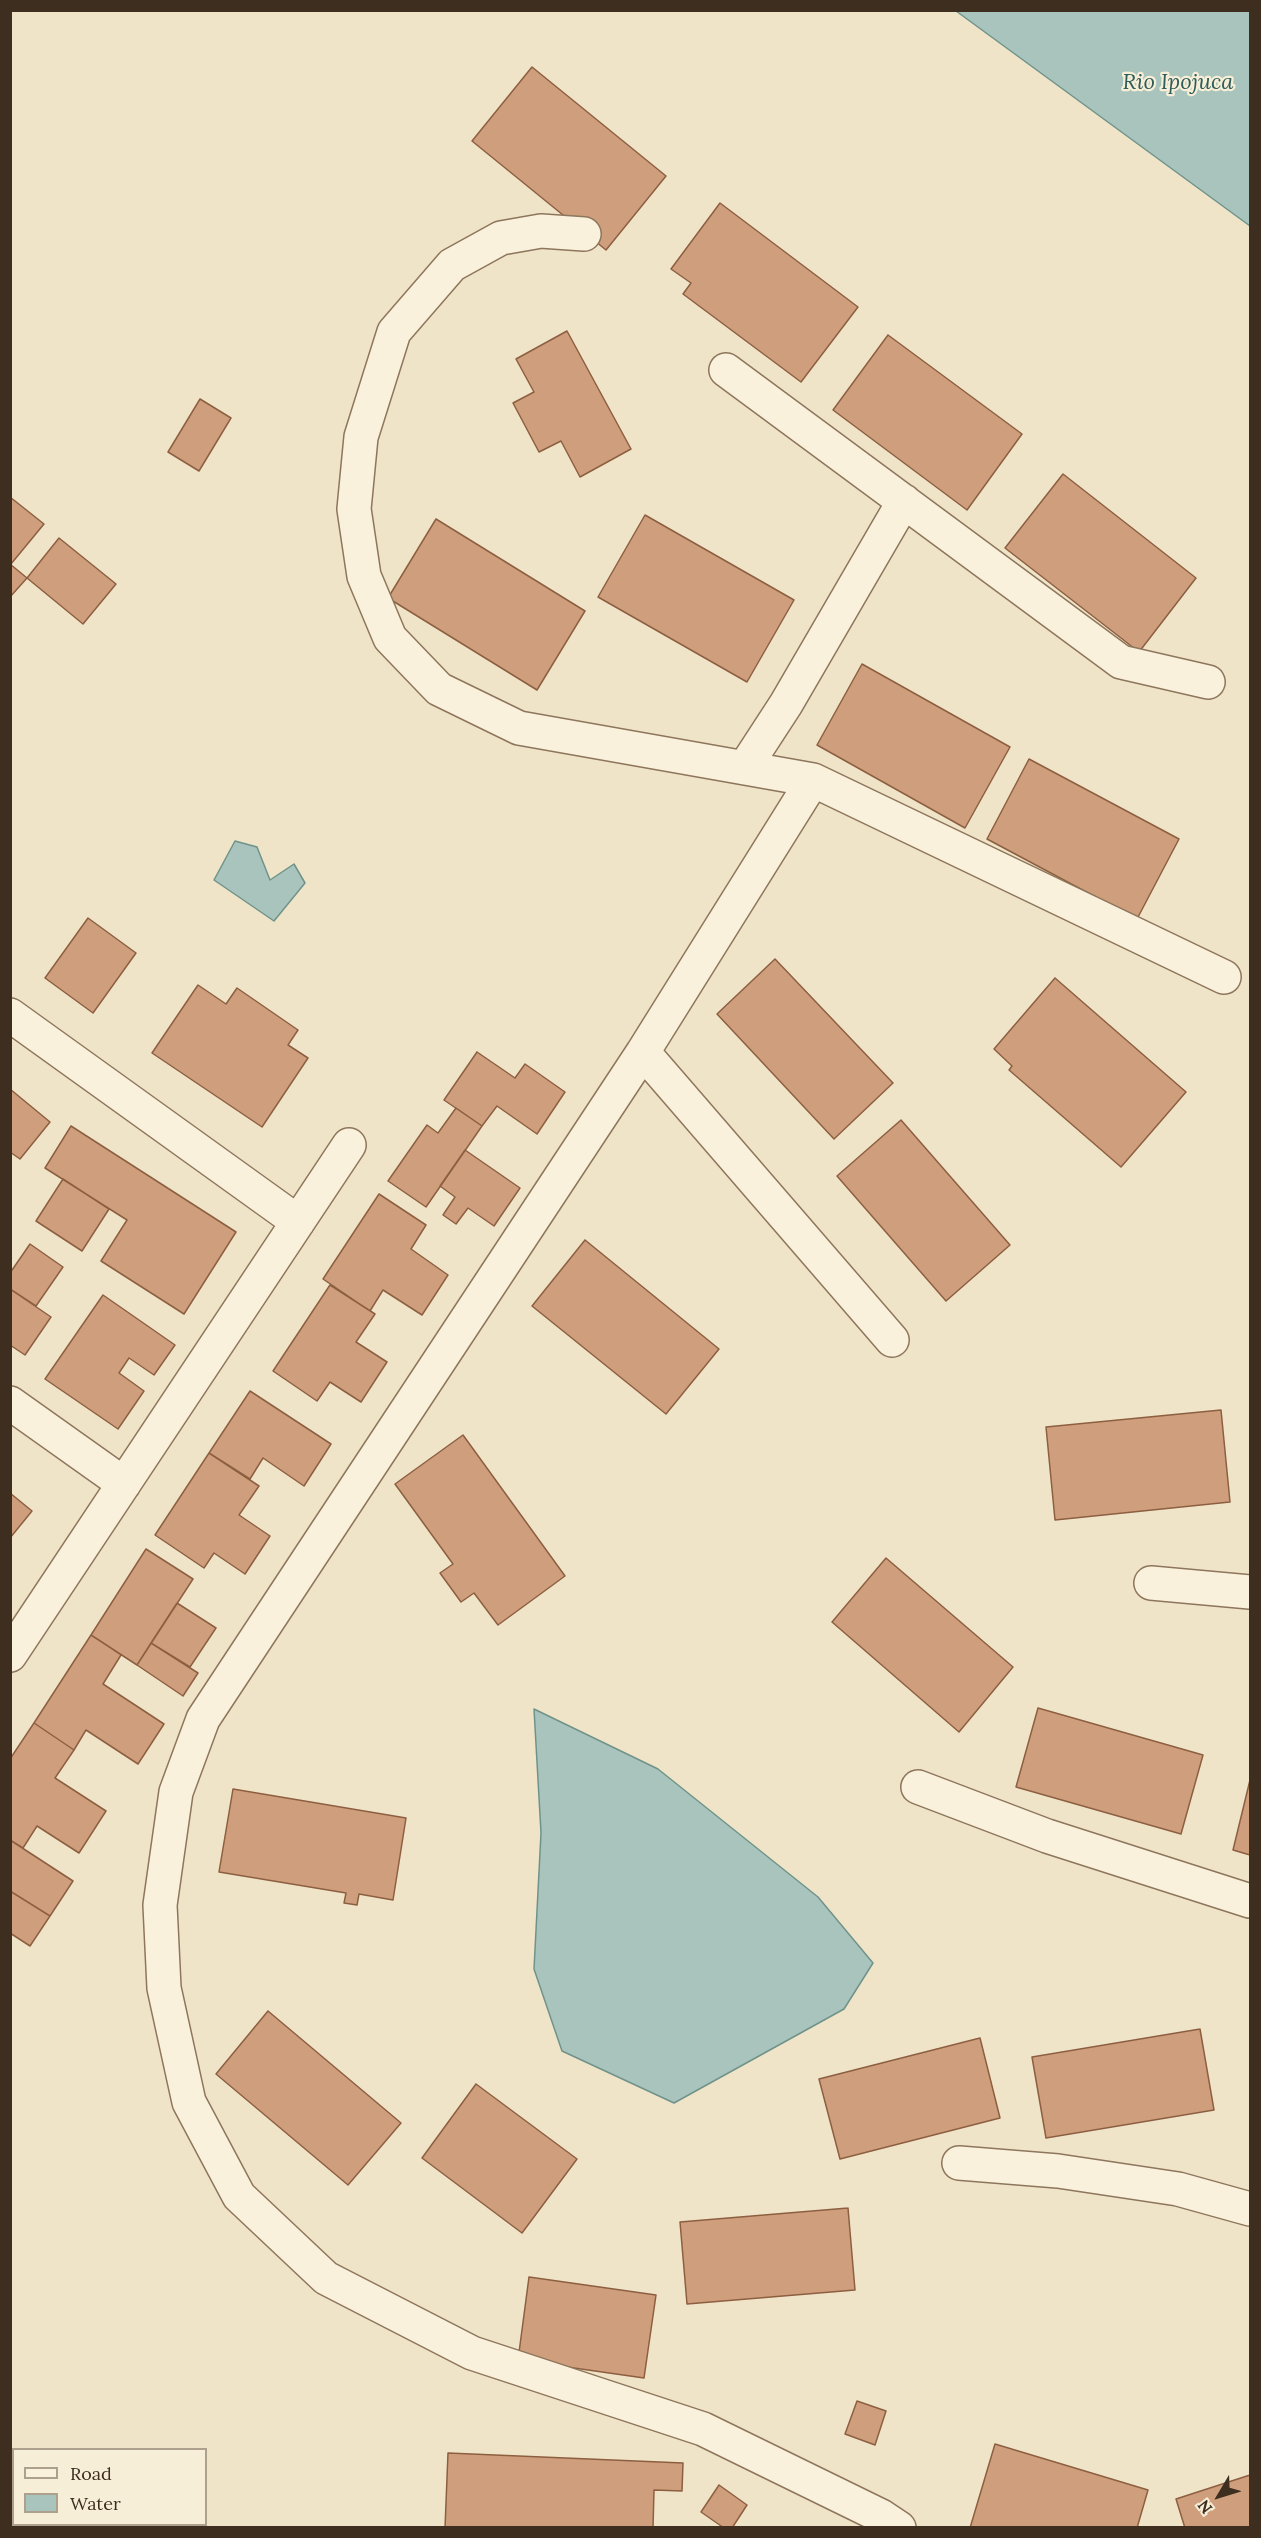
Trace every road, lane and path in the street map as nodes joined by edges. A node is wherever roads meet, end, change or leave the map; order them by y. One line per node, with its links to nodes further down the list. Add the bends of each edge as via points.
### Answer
1 (584, 234): 5 (street, via 541,231 501,238 452,265 394,332 361,436 354,509 364,576 390,638 439,689 519,728)
2 (726, 370): 3 (street)
3 (904, 501): 4 (street, via 1121,662); 5 (street)
4 (1208, 682)
5 (745, 767): 6 (street)
6 (813, 780): 7 (street); 9 (street)
7 (1224, 978)
8 (10, 1015): 11 (street)
9 (643, 1052): 12 (street); 22 (street, via 203,1719 174,1803 160,1905 164,1989 189,2102 239,2196 326,2278 472,2353 703,2429)
10 (349, 1145): 11 (street)
11 (298, 1222): 14 (street)
12 (892, 1340)
13 (10, 1403): 14 (street)
14 (124, 1484): 17 (street)
15 (1151, 1582): 16 (street)
16 (1251, 1592)
17 (10, 1655)
18 (918, 1787): 19 (street, via 1047,1836)
19 (1251, 1901)
20 (959, 2163): 21 (street, via 1058,2171 1178,2189)
21 (1251, 2209)
22 (900, 2528)

